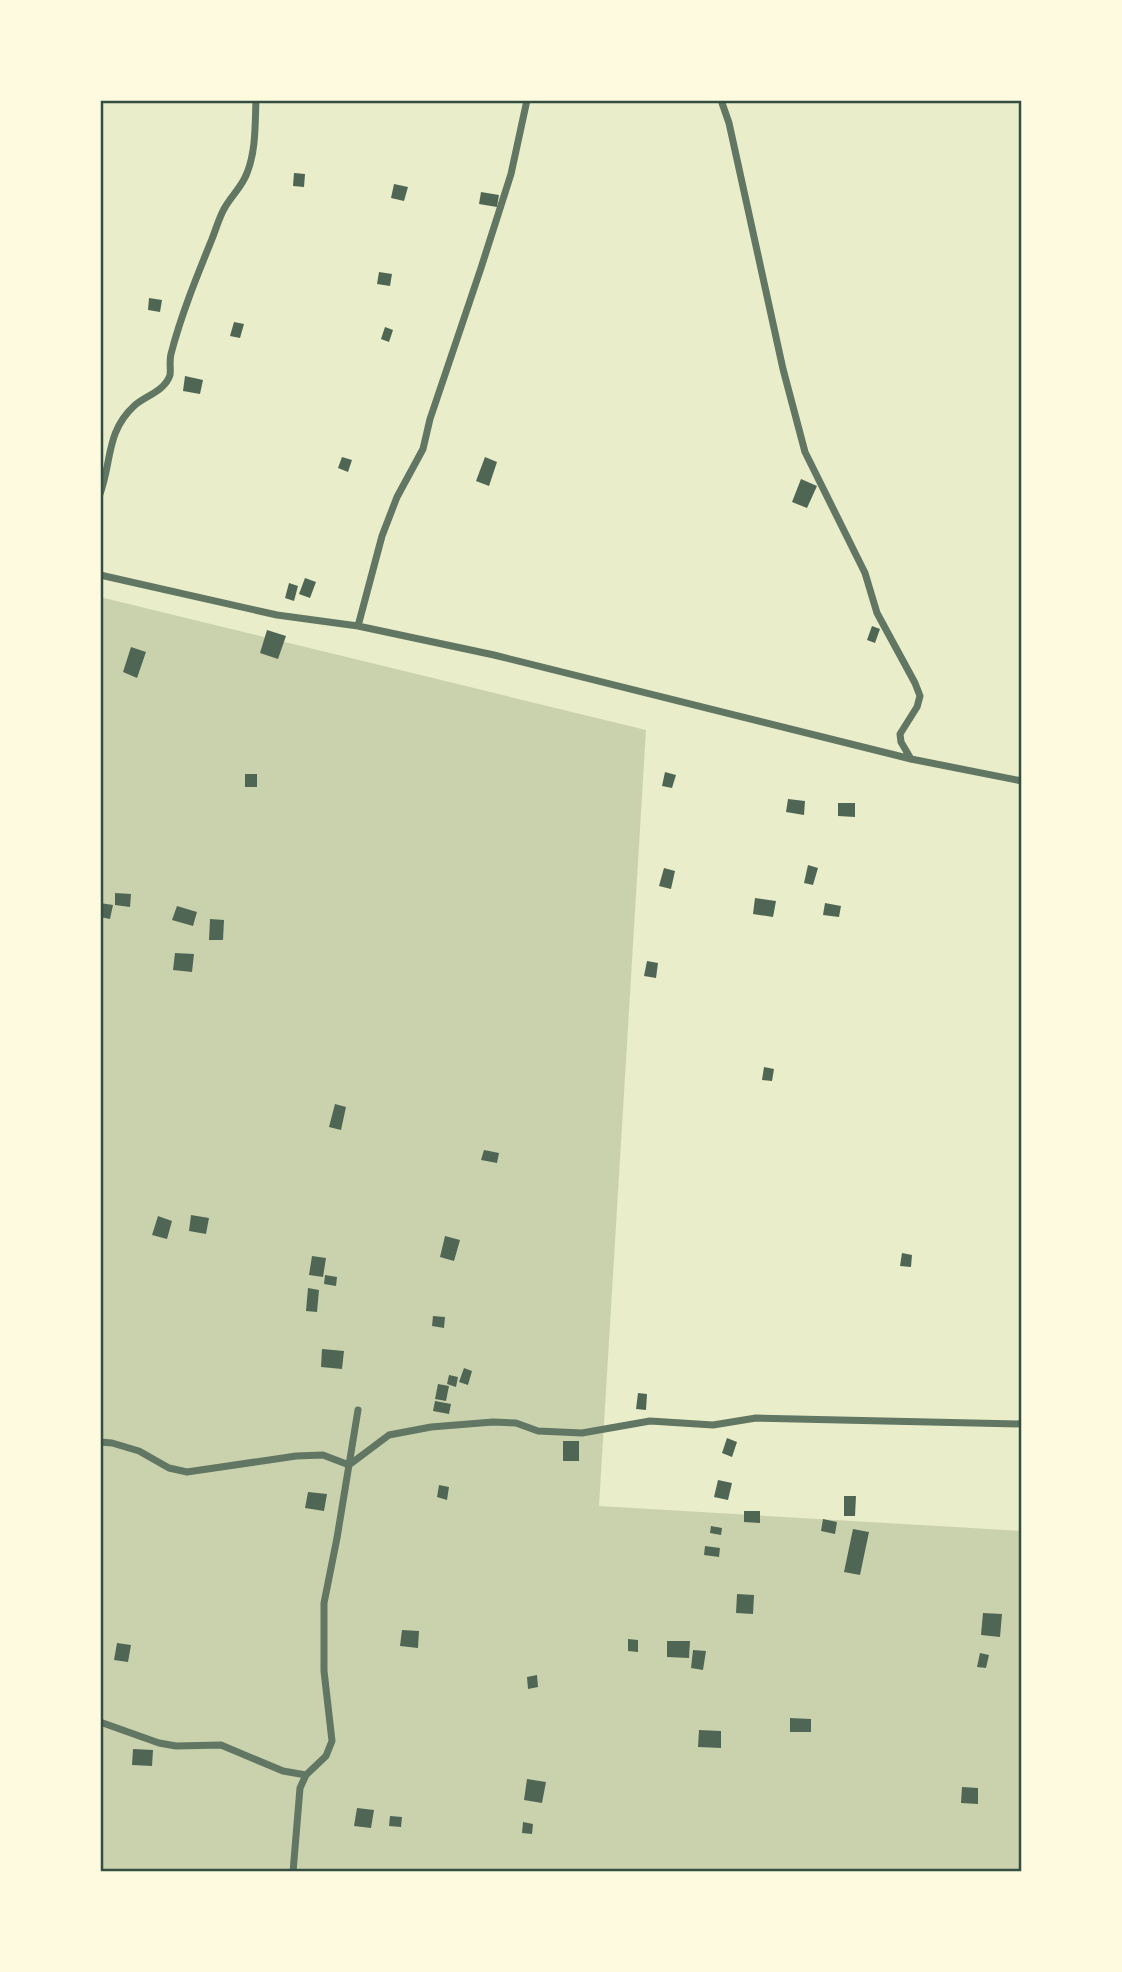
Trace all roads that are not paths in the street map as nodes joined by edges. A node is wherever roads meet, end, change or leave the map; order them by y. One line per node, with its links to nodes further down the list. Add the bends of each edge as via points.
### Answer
1 (256, 100): 4 (street, via 249,170 212,238 177,335 170,375 156,392 136,404 114,433)
2 (527, 100): 6 (street, via 511,174 423,449 382,536)
3 (721, 100): 7 (street, via 805,452 865,573 877,613 920,696 901,734)
4 (100, 494)
5 (100, 575): 6 (street, via 277,615)
6 (358, 626): 7 (street, via 494,655)
7 (911, 759): 8 (street)
8 (1022, 781)
9 (358, 1410): 12 (street)
10 (1022, 1424): 12 (street, via 756,1418 713,1425 650,1422 582,1433 493,1422 389,1435)
11 (100, 1442): 12 (street, via 139,1451 169,1468 187,1472 296,1456 323,1455)
12 (349, 1465): 14 (street, via 324,1603 324,1671 332,1741 326,1756)
13 (100, 1722): 14 (street, via 159,1743 220,1745 283,1771)
14 (306, 1775): 15 (street, via 297,1804)
15 (293, 1872)

